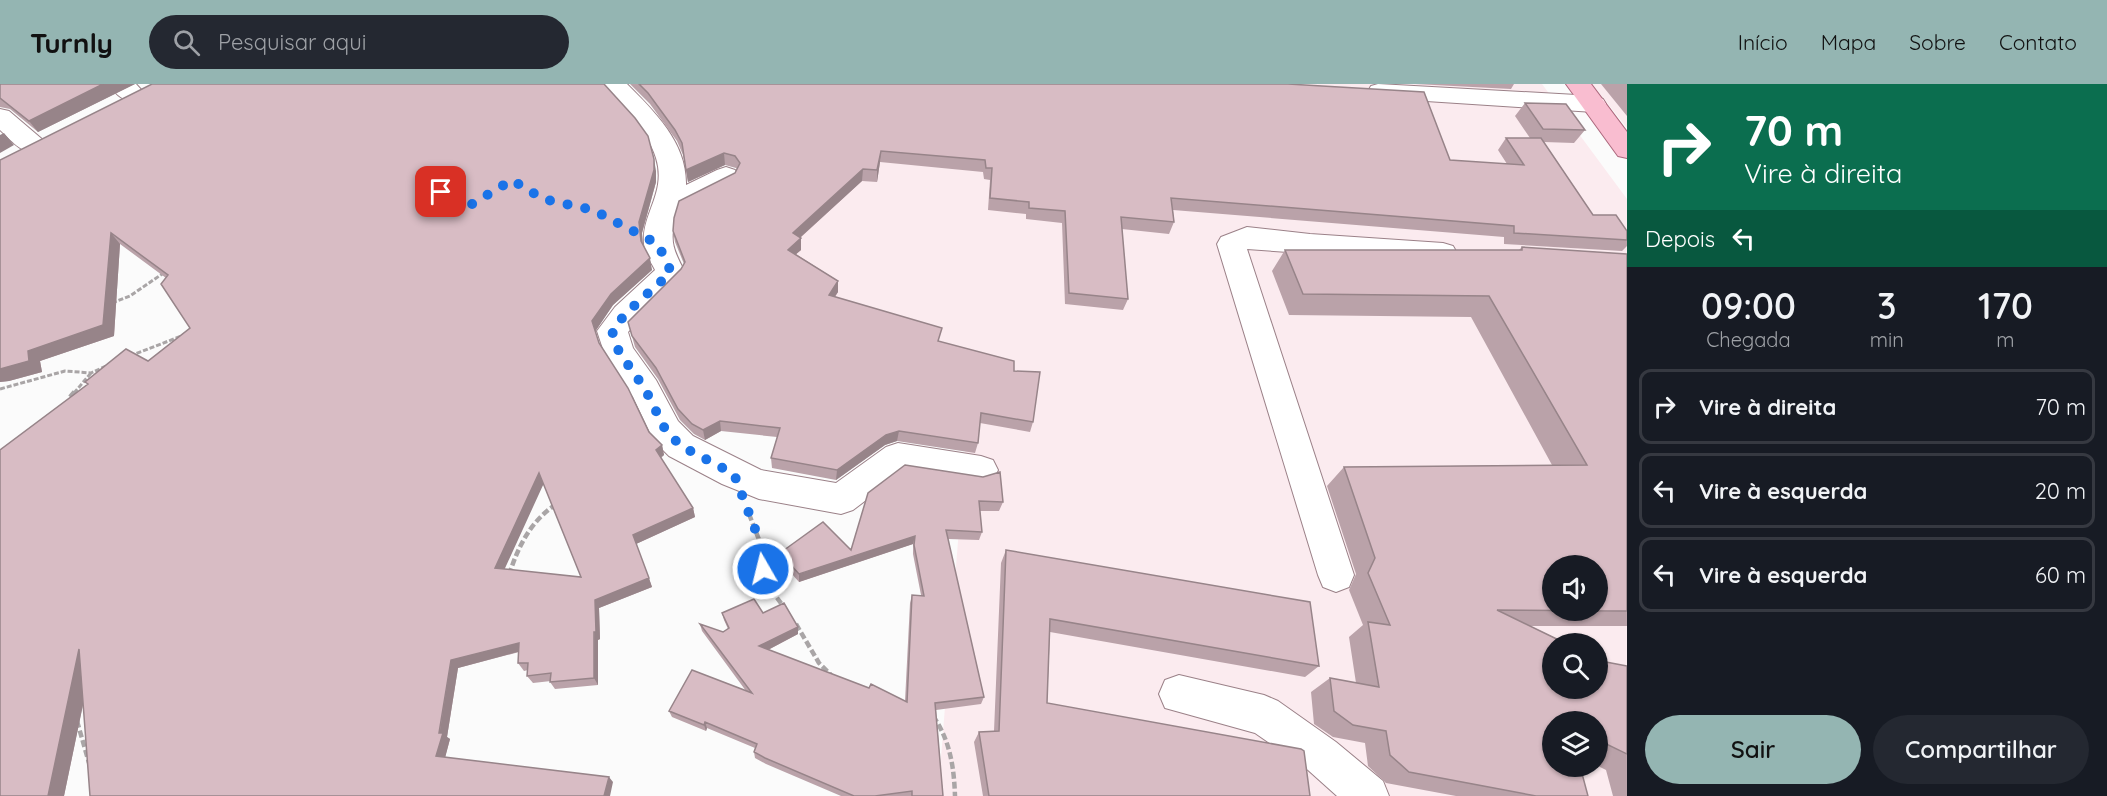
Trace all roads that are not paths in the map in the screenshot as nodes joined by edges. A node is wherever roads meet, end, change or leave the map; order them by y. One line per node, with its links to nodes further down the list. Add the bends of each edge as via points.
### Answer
1 (159, 84): 5 (street)
2 (613, 84): 11 (street, via 651,124 663,143 672,177)
3 (1578, 84): 6 (main road)
4 (1357, 90): 6 (street)
5 (124, 96)
6 (1594, 104): 9 (main road)
7 (0, 117): 8 (street, via 25,152)
8 (58, 134)
9 (1627, 150)
10 (726, 176): 11 (street)
11 (668, 205): 13 (street, via 661,219 658,244 671,272 624,314 612,331 619,352 645,389 666,431 681,446 759,484 841,499 898,457)
12 (1471, 255): 14 (street, via 1247,237 1231,244)
13 (981, 470)
14 (1336, 575)
15 (1179, 694): 16 (street, via 1264,715 1322,756)
16 (1368, 796)

